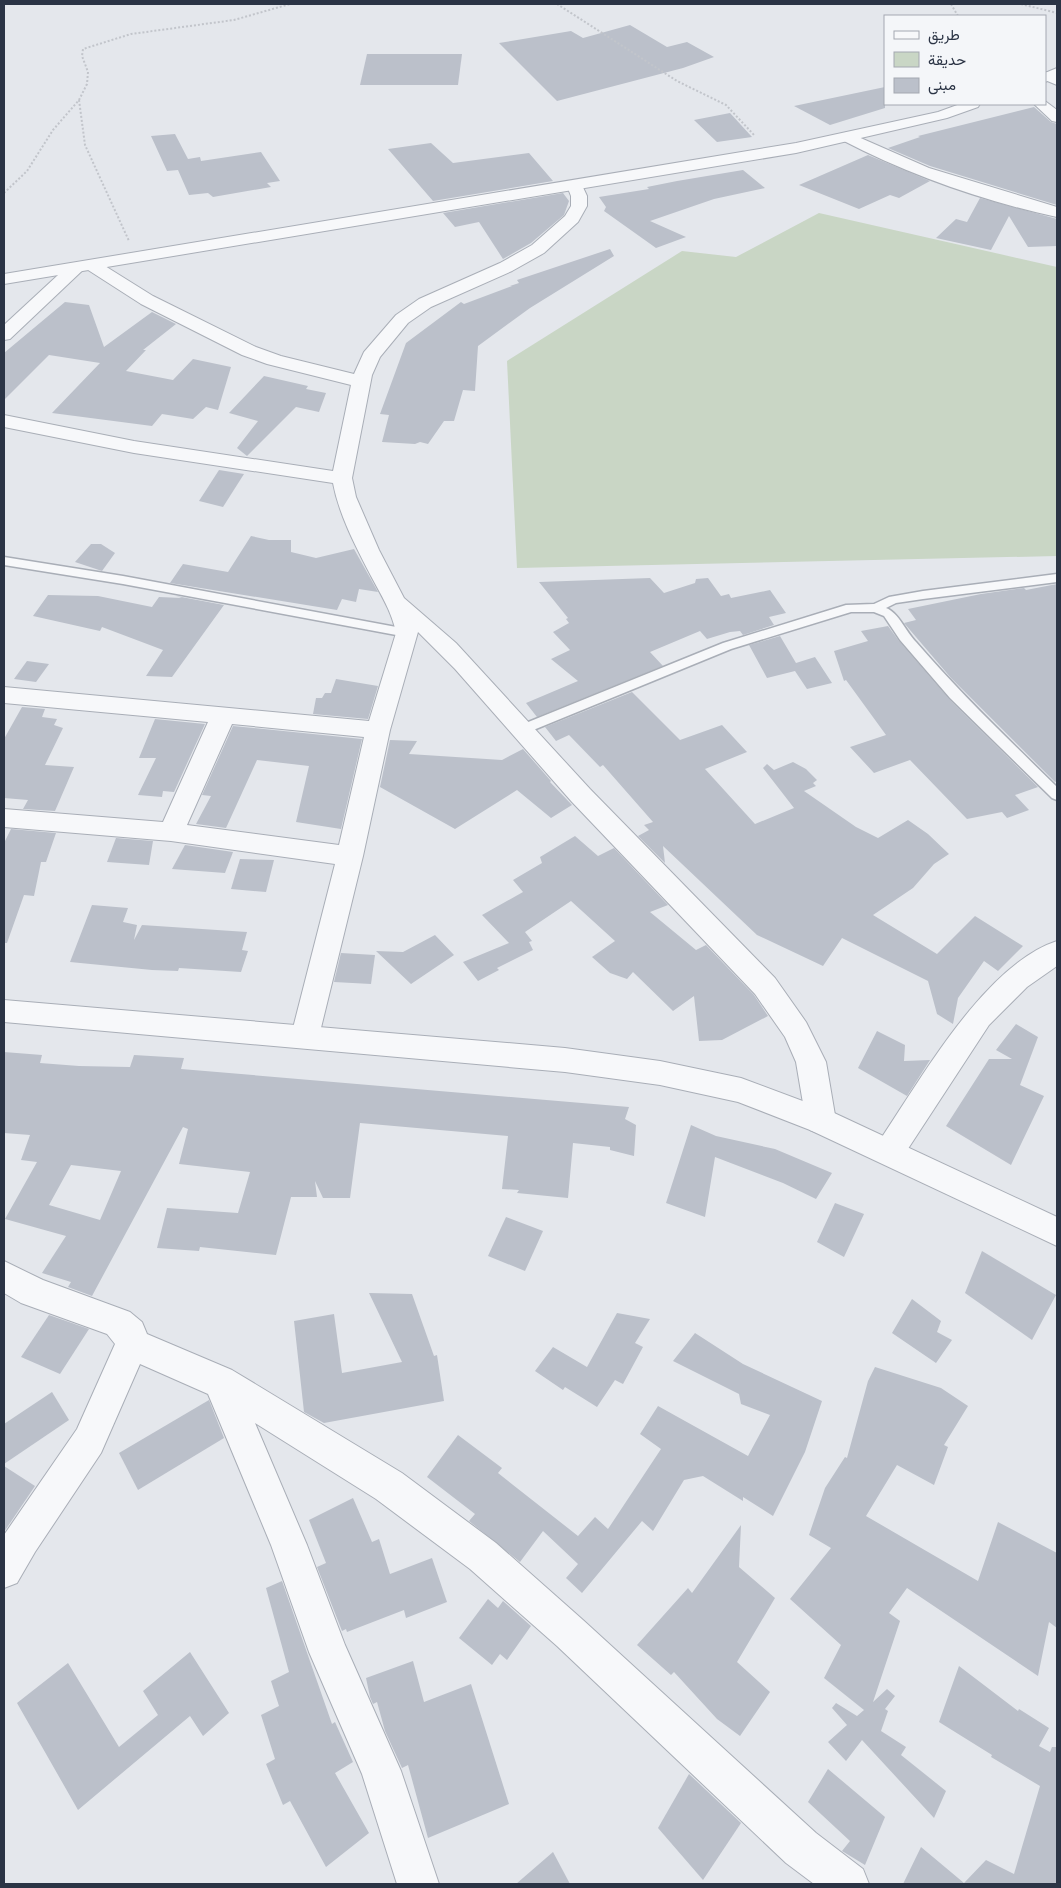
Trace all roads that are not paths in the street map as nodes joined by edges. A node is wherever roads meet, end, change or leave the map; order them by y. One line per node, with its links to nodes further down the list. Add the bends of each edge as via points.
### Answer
1 (970, 105): 4 (street)
2 (1042, 105): 3 (street)
3 (1057, 118)
4 (846, 138): 5 (street); 6 (street, via 912,168)
5 (574, 186): 7 (street); 10 (street, via 579,206 572,219 538,249 425,303 402,319 371,356)
6 (1057, 212)
7 (84, 266): 8 (street); 9 (street); 10 (street, via 249,351)
8 (4, 279)
9 (4, 335)
10 (362, 382): 12 (street)
11 (4, 421): 12 (street, via 134,446)
12 (342, 478): 15 (street, via 346,497 368,550)
13 (4, 561): 17 (lane)
14 (1057, 578): 16 (lane, via 923,595 893,600)
15 (397, 603): 17 (street); 21 (street, via 426,625 467,666)
16 (876, 608): 21 (lane, via 850,608 727,646); 22 (lane, via 888,613 904,637 955,695)
17 (407, 633): 20 (street)
18 (4, 695): 19 (street)
19 (223, 716): 20 (street); 24 (street)
20 (378, 730): 25 (street)
21 (521, 730): 29 (street, via 766,986 796,1030 810,1062)
22 (1057, 795)
23 (4, 818): 24 (street)
24 (171, 832): 25 (street)
25 (350, 856): 28 (street)
26 (1057, 952): 30 (street, via 1017,978 979,1017)
27 (4, 1011): 28 (street)
28 (305, 1036): 29 (street, via 566,1060 660,1073 741,1090)
29 (821, 1121): 30 (street)
30 (889, 1152): 31 (street)
31 (1057, 1232)
32 (4, 1276): 33 (street, via 33,1292 118,1323 130,1333)
33 (132, 1344): 34 (street); 35 (street, via 89,1441)
34 (220, 1382): 36 (street, via 289,1544 328,1652 381,1771); 37 (street, via 389,1486 483,1556 801,1848)
35 (4, 1570)
36 (418, 1884)
37 (848, 1884)

